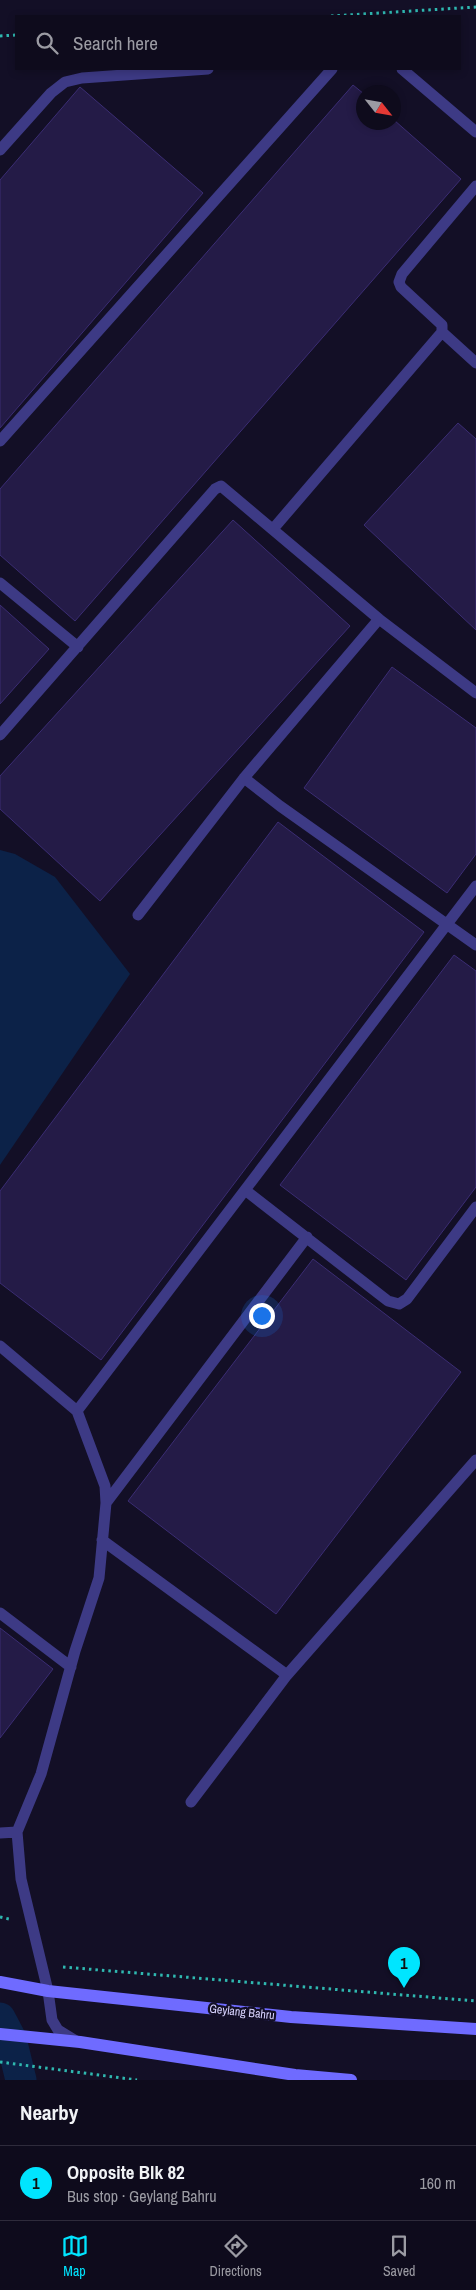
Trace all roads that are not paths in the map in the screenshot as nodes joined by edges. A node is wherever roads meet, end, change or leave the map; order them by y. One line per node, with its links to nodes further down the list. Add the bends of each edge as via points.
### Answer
1 (194, 70): 5 (lane, via 65,82 51,93)
2 (331, 70): 9 (lane)
3 (403, 70): 4 (lane)
4 (476, 132)
5 (0, 150)
6 (476, 186): 7 (lane, via 398,282 442,326)
7 (442, 332): 8 (lane); 10 (lane)
8 (476, 363)
9 (0, 441)
10 (274, 529): 12 (lane); 13 (lane, via 224,488 218,487)
11 (0, 583): 13 (lane)
12 (379, 619): 14 (lane); 16 (lane)
13 (78, 647): 15 (lane)
14 (476, 693)
15 (0, 735)
16 (244, 778): 18 (lane); 19 (lane)
17 (476, 886): 19 (lane)
18 (138, 915)
19 (448, 924): 20 (lane); 21 (lane)
20 (476, 945)
21 (246, 1190): 23 (lane); 25 (lane)
22 (476, 1207): 23 (lane, via 407,1298 398,1304 388,1301)
23 (307, 1237): 27 (lane)
24 (0, 1346): 25 (lane)
25 (77, 1411): 27 (lane, via 105,1486)
26 (476, 1460): 31 (lane)
27 (106, 1503): 28 (lane)
28 (102, 1540): 30 (lane, via 99,1578); 31 (lane)
29 (0, 1613): 30 (lane)
30 (71, 1667): 33 (lane, via 41,1774)
31 (287, 1675): 32 (lane)
32 (191, 1802)
33 (17, 1832): 34 (lane); 36 (lane, via 21,1879)
34 (0, 1833)
35 (4, 1983): 36 (main road, Geylang Bahru)
36 (48, 1991): 37 (main road, Geylang Bahru, via 291,2018); 39 (lane, via 52,2020 58,2030)
37 (476, 2029)
38 (0, 2034): 39 (main road)
39 (80, 2042): 40 (main road, via 295,2075)
40 (351, 2080)

